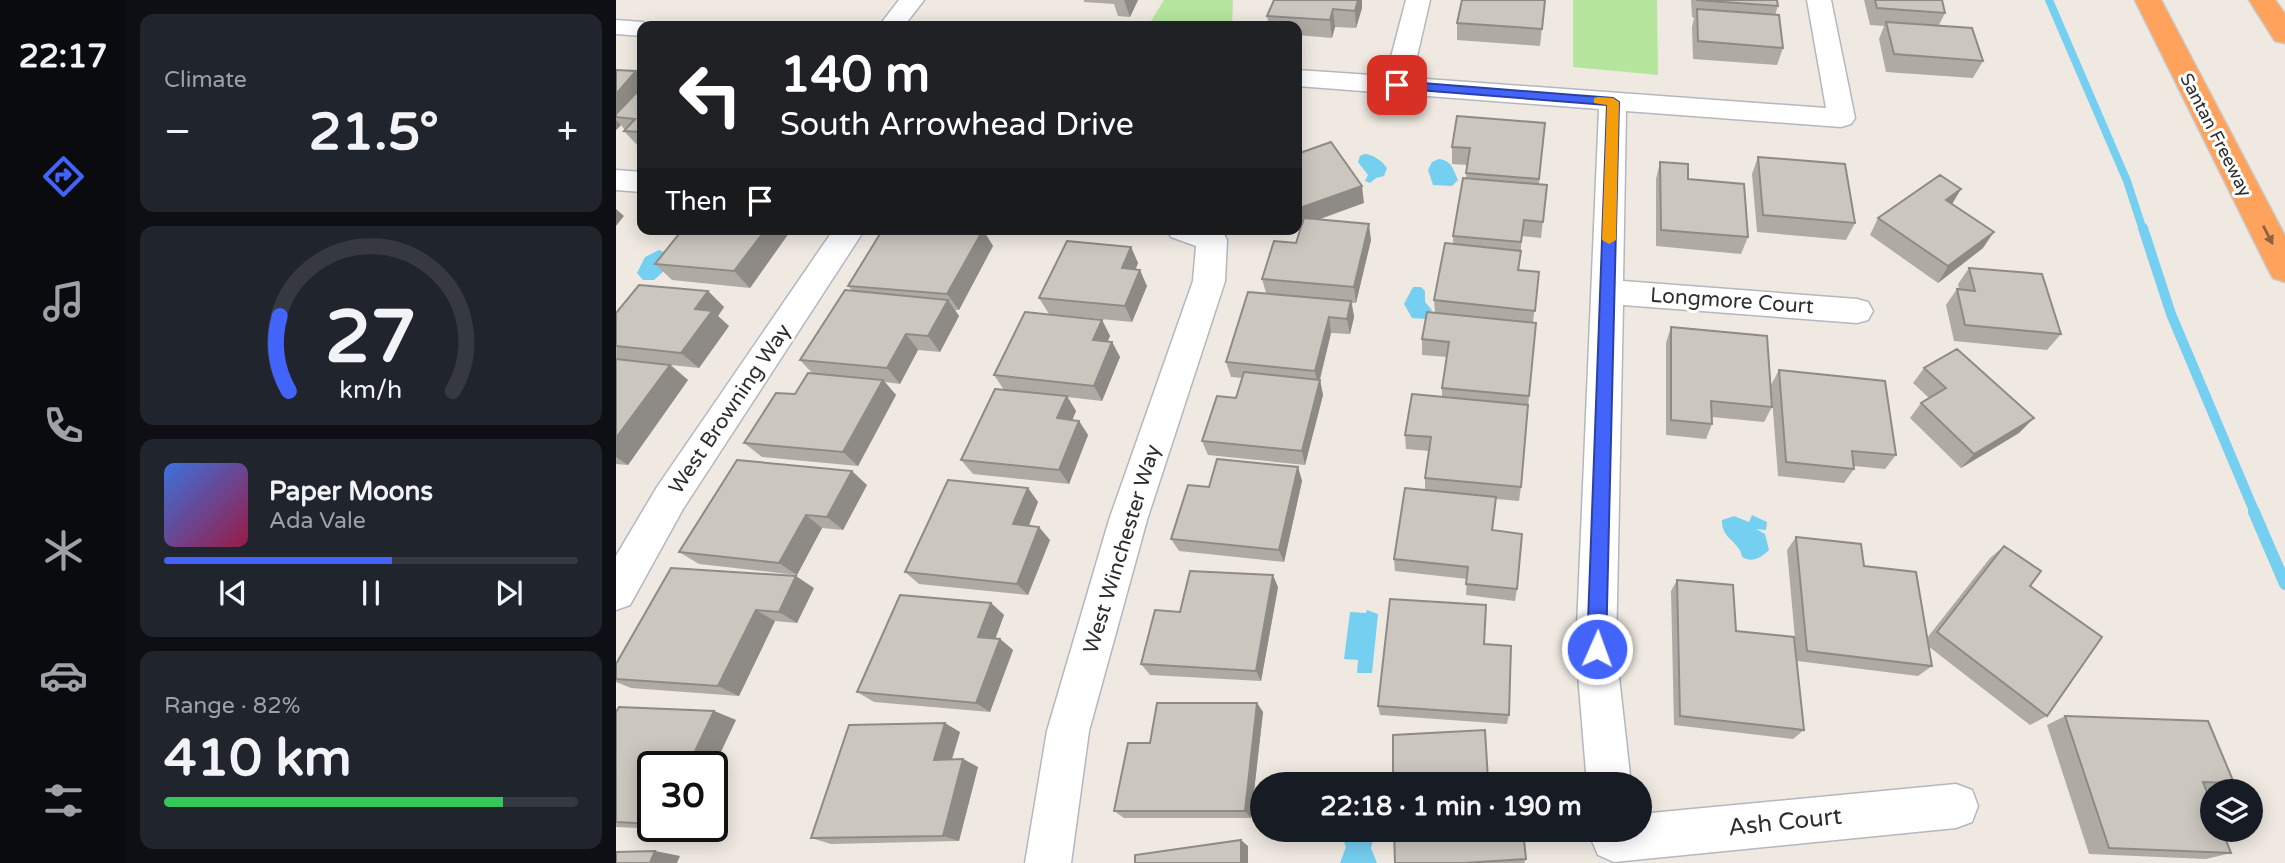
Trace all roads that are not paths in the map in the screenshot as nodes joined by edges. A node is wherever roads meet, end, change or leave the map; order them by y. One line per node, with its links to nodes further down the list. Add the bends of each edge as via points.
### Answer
1 (912, 0): 6 (street)
2 (1418, 0): 11 (street)
3 (1819, 0): 12 (street, via 1840,118)
4 (2148, 0): 17 (highway, Santan Freeway, one-way to 17)
5 (2262, 0): 9 (highway)
6 (895, 21)
7 (616, 27): 8 (street)
8 (637, 29)
9 (2285, 35)
10 (1302, 78): 11 (street)
11 (1397, 85): 12 (street)
12 (1613, 102): 18 (street)
13 (616, 180): 14 (street)
14 (637, 182)
15 (846, 235): 20 (street, West Browning Way, via 670,498)
16 (1197, 235): 24 (street, West Winchester Way, via 1209,281 1128,520 1068,731)
17 (2285, 269)
18 (1607, 292): 19 (street, Longmore Court); 21 (street, via 1597,649)
19 (1857, 311)
20 (616, 592)
21 (1608, 772)
22 (1956, 806): 23 (street, Ash Court)
23 (1615, 844)
24 (1048, 863)

